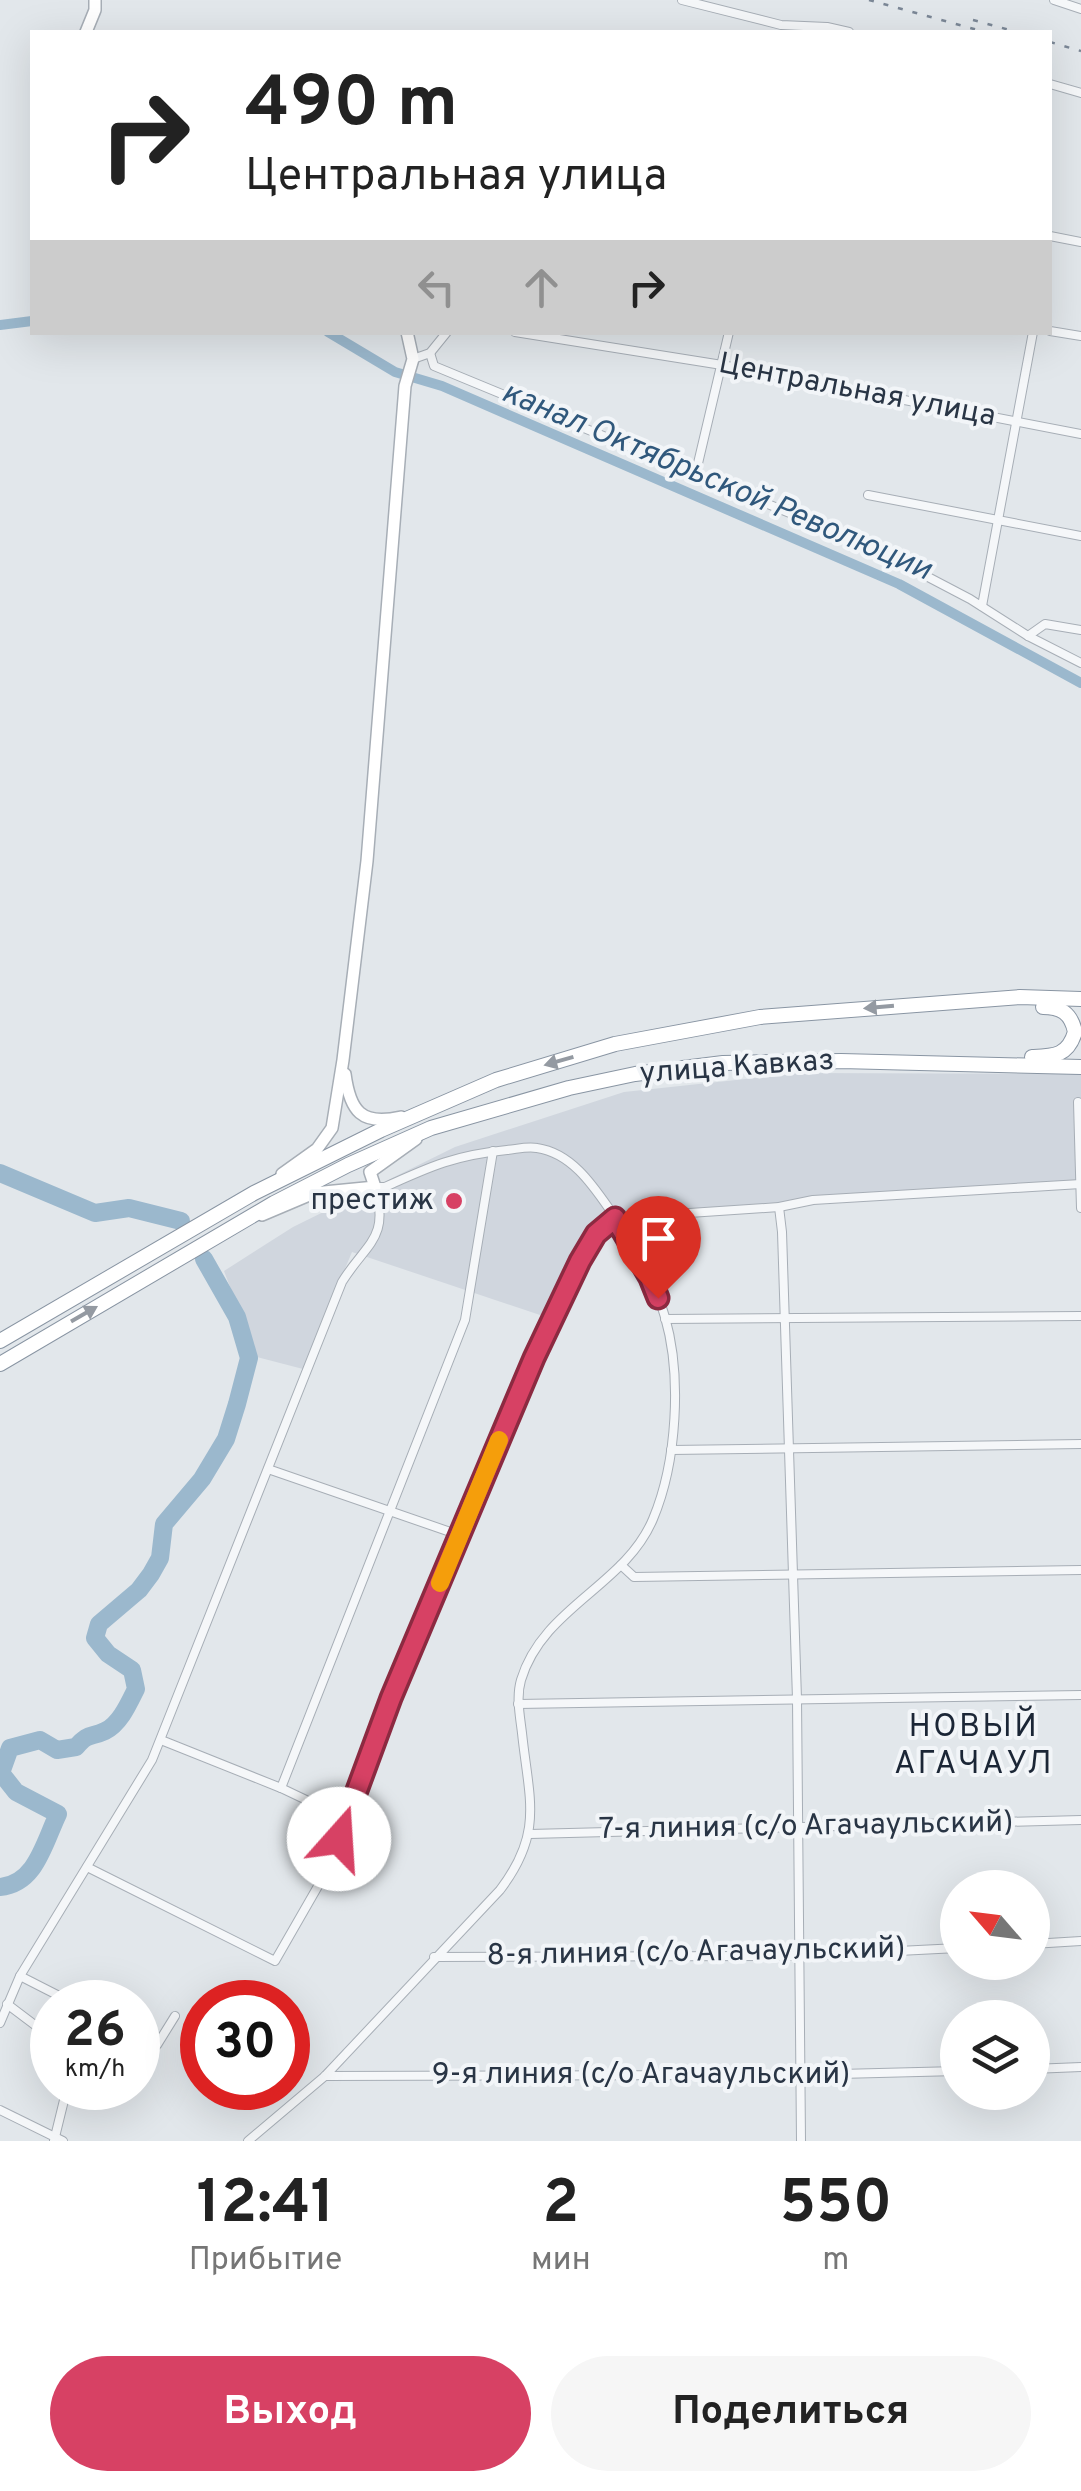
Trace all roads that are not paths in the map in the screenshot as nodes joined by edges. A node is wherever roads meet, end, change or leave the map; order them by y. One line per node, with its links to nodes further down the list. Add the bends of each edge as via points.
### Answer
1 (94, 0): 5 (main road)
2 (682, 0): 6 (street, via 781,25)
3 (1054, 0): 4 (street)
4 (1081, 9)
5 (87, 30)
6 (838, 30)
7 (1052, 85): 8 (street)
8 (1081, 93)
9 (1052, 237): 10 (street)
10 (1081, 242)
11 (1052, 330): 17 (street)
12 (407, 335): 20 (main road)
13 (445, 335): 18 (street)
14 (534, 335): 19 (street, Центральная улица)
15 (728, 335): 19 (street)
16 (1032, 335): 21 (street)
17 (1081, 336)
18 (430, 353): 20 (street); 23 (street, via 434,366)
19 (722, 364): 21 (street, Центральная улица); 23 (street)
20 (412, 365): 33 (main road)
21 (1016, 422): 22 (street, Центральная улица); 25 (street)
22 (1081, 434)
23 (696, 476): 27 (street, via 867,545)
24 (868, 496): 25 (street)
25 (997, 519): 26 (street); 27 (street)
26 (1081, 536)
27 (982, 606): 29 (street)
28 (1081, 630): 29 (street, via 1045,624)
29 (1028, 636): 30 (street)
30 (1081, 663)
31 (1081, 999): 32 (highway)
32 (934, 1002): 34 (highway, via 1057,1007 1075,1032 1056,1056); 37 (highway, one-way to 37, via 760,1017 616,1044 496,1080)
33 (343, 1060): 37 (main road, via 348,1100 361,1114 382,1121); 42 (main road, via 332,1128 317,1149)
34 (926, 1064): 35 (highway, улица Кавказ); 38 (highway, улица Кавказ, via 723,1064 636,1074)
35 (1081, 1067)
36 (1078, 1102): 40 (street)
37 (426, 1111): 42 (highway)
38 (431, 1128): 41 (main road, via 370,1172); 46 (highway, улица Кавказ)
39 (493, 1151): 41 (street, via 446,1159); 45 (street, via 536,1147 558,1154); 56 (street, via 465,1320)
40 (1081, 1184): 43 (street); 44 (street)
41 (375, 1187): 46 (main road, via 314,1193); 55 (street, via 381,1209 375,1238 342,1282)
42 (254, 1193): 50 (highway)
43 (778, 1207): 45 (street); 48 (street)
44 (1081, 1208)
45 (615, 1218): 49 (street); 57 (street, via 580,1261)
46 (237, 1225): 51 (highway, улица Кавказ, one-way to 46)
47 (1081, 1316): 48 (street)
48 (783, 1318): 49 (street); 53 (street)
49 (666, 1319): 54 (street, via 674,1364)
50 (0, 1341)
51 (0, 1364)
52 (1081, 1444): 53 (street)
53 (791, 1447): 54 (street); 60 (street)
54 (671, 1450): 58 (street, via 652,1522)
55 (268, 1469): 56 (street); 64 (street)
56 (388, 1513): 57 (street); 65 (street)
57 (460, 1535): 66 (street)
58 (621, 1565): 60 (street, via 634,1577); 63 (street, via 549,1628 532,1654)
59 (1081, 1570): 60 (street)
60 (792, 1574): 62 (street)
61 (1081, 1695): 62 (street)
62 (796, 1699): 63 (street); 68 (street)
63 (518, 1704): 69 (street)
64 (161, 1740): 65 (street); 71 (street)
65 (282, 1788): 66 (street)
66 (345, 1819): 70 (street); 71 (street, via 325,1877 275,1961)
67 (1081, 1820): 68 (street, 7-я линия (с/о Агачаульский))
68 (798, 1827): 69 (street, 7-я линия (с/о Агачаульский)); 75 (street)
69 (530, 1834): 76 (street, via 500,1890)
70 (384, 1837)
71 (86, 1867): 77 (street)
72 (1081, 1941): 73 (street)
73 (1050, 1943)
74 (940, 1949): 75 (street, 8-я линия (с/о Агачаульский))
75 (798, 1956): 76 (street, 8-я линия (с/о Агачаульский)); 88 (street)
76 (434, 1957): 87 (street)
77 (20, 1976): 78 (street); 79 (street)
78 (30, 1981)
79 (8, 2004): 81 (street); 82 (street)
80 (175, 2016): 83 (street)
81 (30, 2021)
82 (0, 2022)
83 (160, 2040)
84 (1081, 2067): 85 (street)
85 (1050, 2068)
86 (940, 2072): 88 (street, 9-я линия (с/о Агачаульский))
87 (325, 2076): 88 (street, 9-я линия (с/о Агачаульский)); 92 (street)
88 (800, 2076): 93 (street)
89 (0, 2110): 91 (street)
90 (63, 2110): 91 (street)
91 (57, 2140)
92 (248, 2141)
93 (801, 2141)

